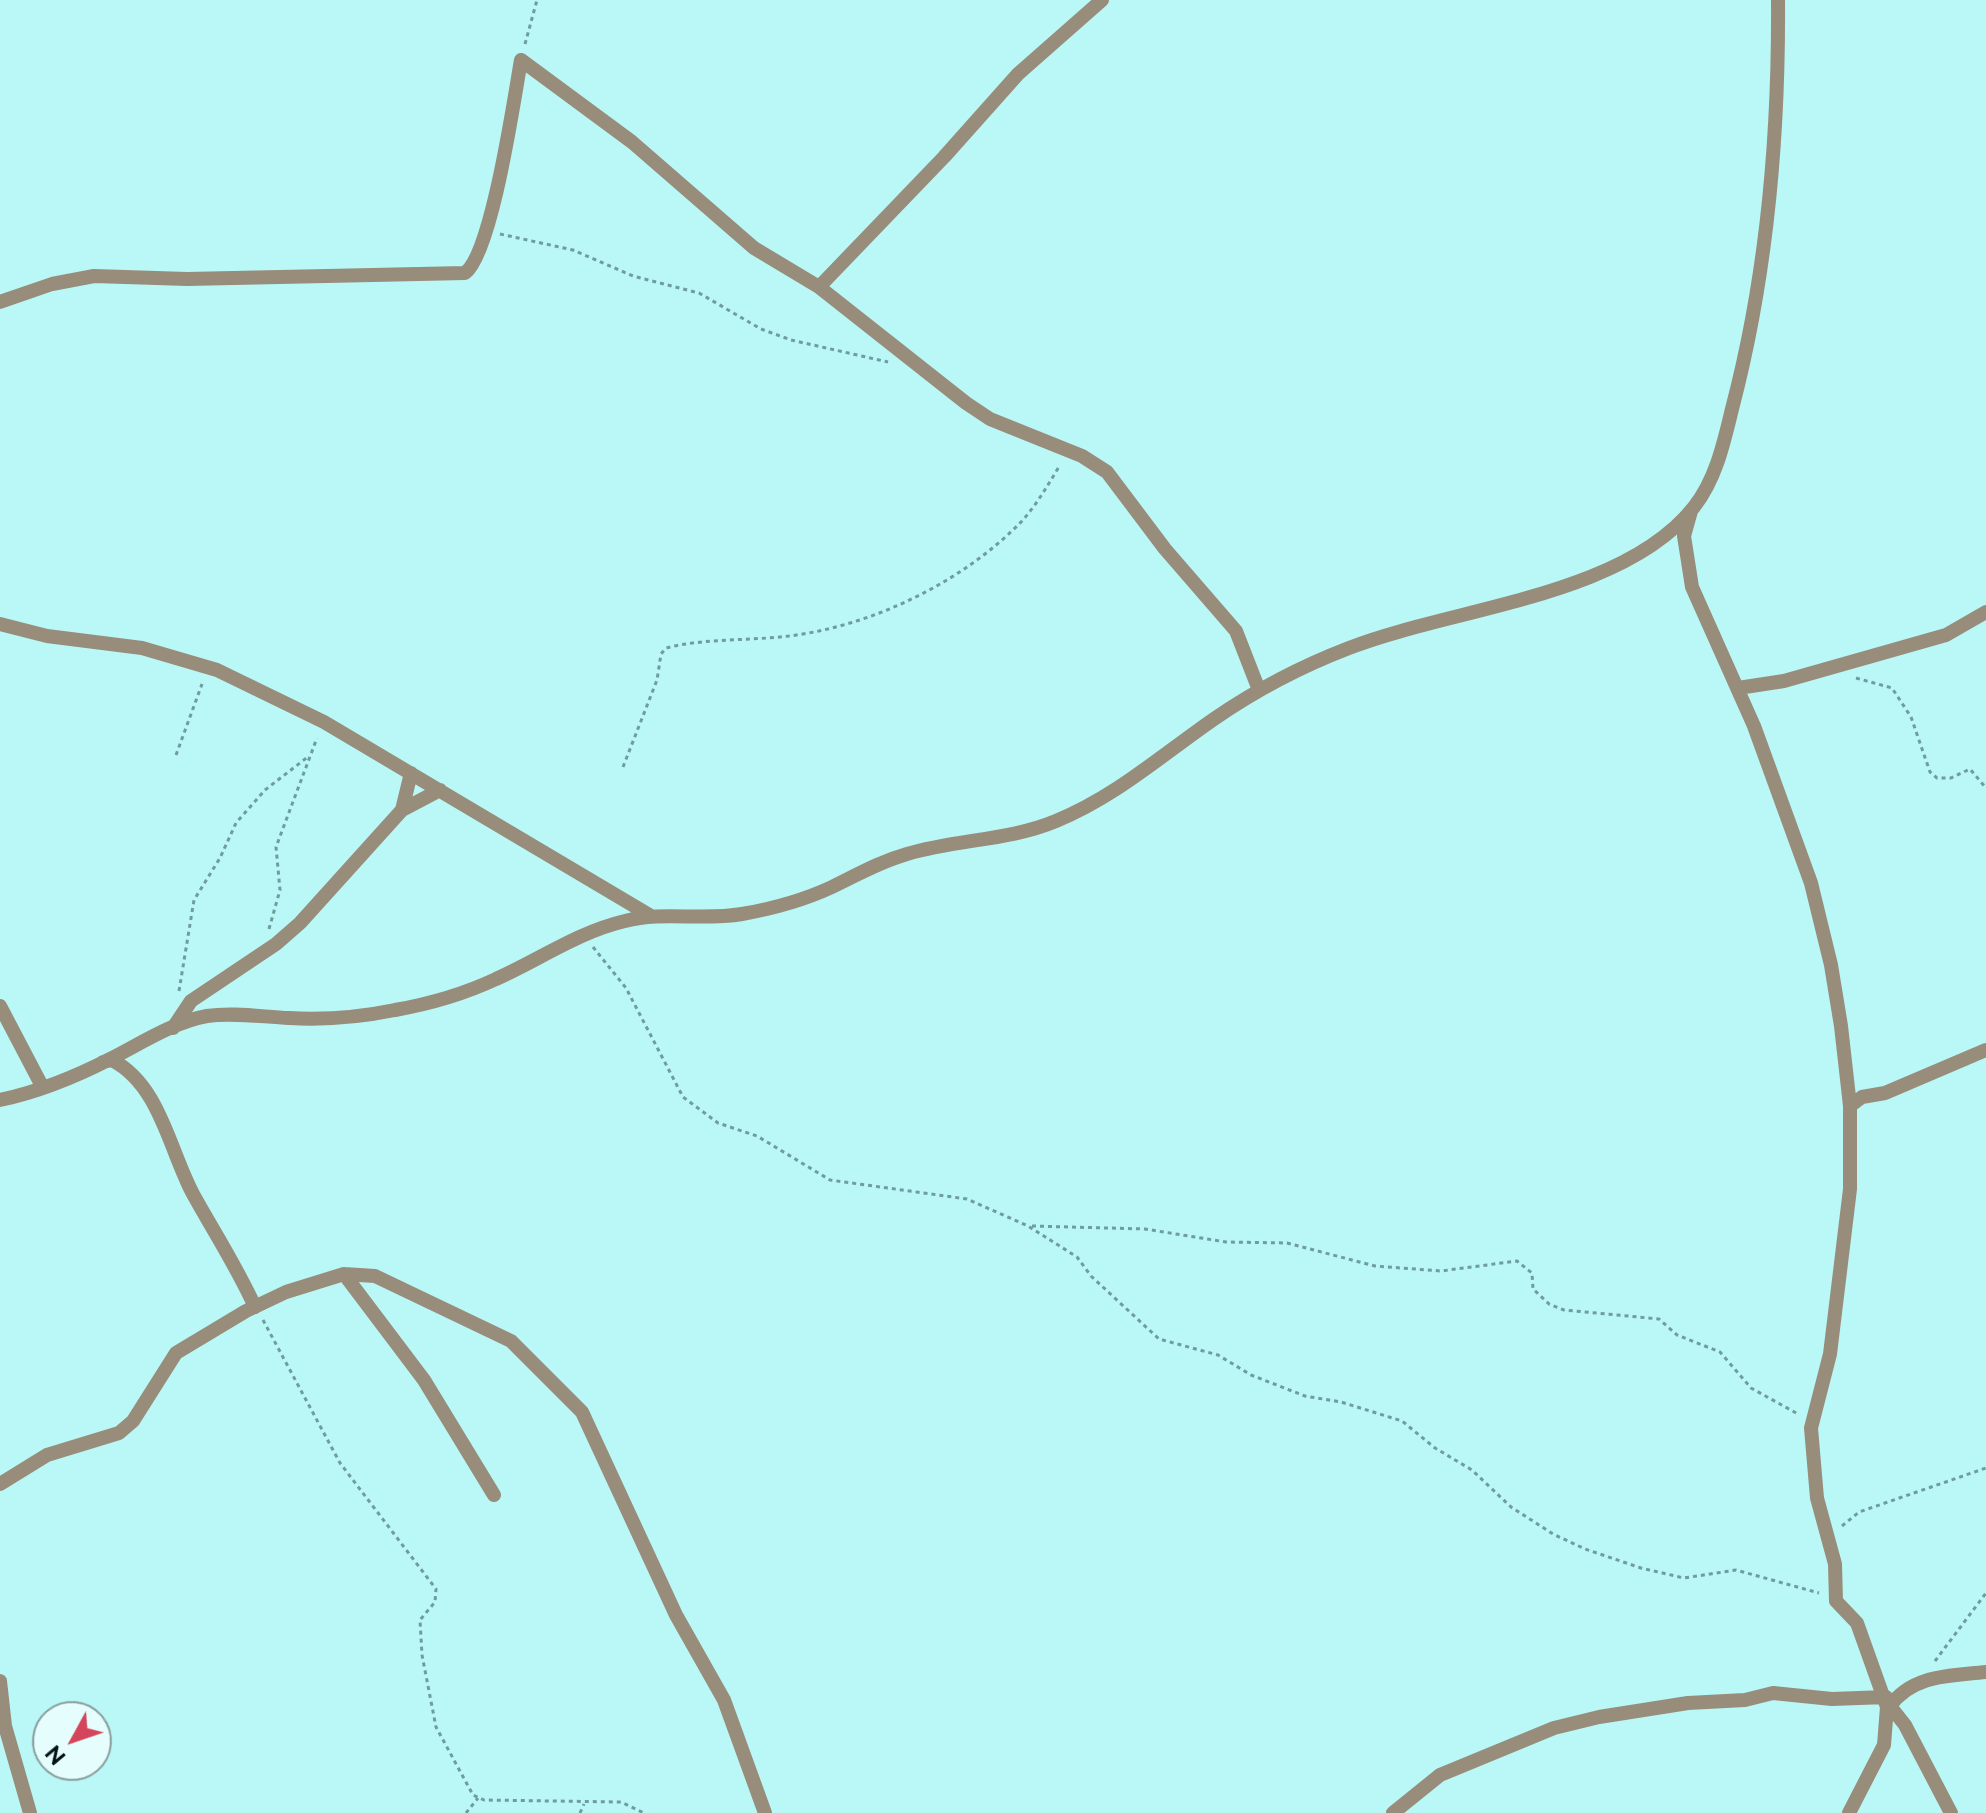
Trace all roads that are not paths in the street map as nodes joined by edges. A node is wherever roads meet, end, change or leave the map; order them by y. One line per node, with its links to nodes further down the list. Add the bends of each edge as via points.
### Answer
1 (1102, 0): 3 (street, via 1018,74)
2 (1778, 0): 5 (street, via 1772,170 1754,316 1715,467)
3 (819, 287): 4 (street, via 754,248 632,142 521,60 485,231 473,266 461,274 94,276); 9 (street, via 990,419 1107,472 1236,631)
4 (0, 302)
5 (1691, 510): 8 (street, via 1684,536 1692,587); 9 (street, via 1656,542 1591,573 1545,592 1354,646)
6 (1986, 612): 8 (street, via 1946,635 1784,681)
7 (0, 624): 10 (street, via 142,648 217,670 324,722)
8 (1738, 688): 20 (street, via 1811,883 1831,965)
9 (1259, 690): 13 (street, via 1125,784 1053,822 1003,838 915,851 874,864 829,889 753,912 703,918)
10 (411, 773): 11 (street); 12 (street)
11 (440, 790): 12 (street); 13 (street)
12 (402, 810): 15 (street, via 300,923 191,1001)
13 (651, 916): 15 (street, via 583,935 492,982 437,1001 390,1012 299,1019 208,1016)
14 (0, 1006): 18 (street)
15 (173, 1028): 17 (street)
16 (1986, 1050): 20 (street)
17 (103, 1063): 18 (street); 22 (street, via 112,1060 140,1082)
18 (43, 1088): 19 (street)
19 (0, 1100)
20 (1850, 1106): 27 (street, via 1850,1189 1841,1272 1830,1354 1811,1428 1817,1498 1835,1564 1836,1601 1857,1623)
21 (344, 1274): 22 (street); 24 (street, via 424,1380); 29 (street, via 375,1276 511,1341 582,1412 676,1615 724,1700)
22 (255, 1307): 23 (street, via 176,1353 133,1421 119,1433 47,1455)
23 (0, 1484)
24 (494, 1495)
25 (1986, 1672): 27 (street, via 1919,1682)
26 (0, 1681): 28 (street, via 9,1741)
27 (1888, 1703): 30 (street, via 1773,1693 1599,1717 1554,1728 1440,1775); 31 (street, via 1884,1745); 32 (street)
28 (30, 1813)
29 (765, 1813)
30 (1393, 1813)
31 (1849, 1813)
32 (1951, 1813)

